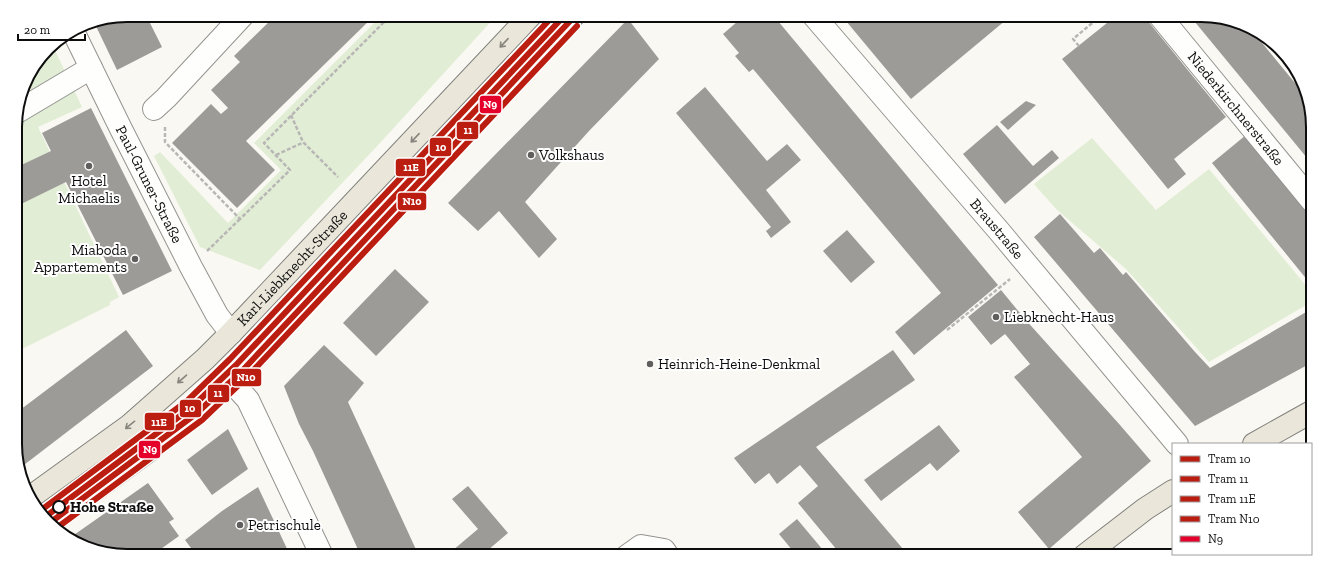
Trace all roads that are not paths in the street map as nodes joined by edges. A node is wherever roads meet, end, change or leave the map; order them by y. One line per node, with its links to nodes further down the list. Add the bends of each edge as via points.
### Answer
1 (236, 22): 8 (street)
2 (524, 22): 11 (main road, Karl-Liebknecht-Straße, one-way to 11)
3 (567, 22): 12 (main road)
4 (819, 22): 14 (street, Braustraße)
5 (1165, 22): 10 (street, Niederkirchnerstraße)
6 (76, 36): 7 (street, Paul-Gruner-Straße)
7 (91, 68): 9 (street); 11 (street, Paul-Gruner-Straße, via 217,315)
8 (160, 104)
9 (24, 108)
10 (1306, 194)
11 (232, 333): 17 (main road, Karl-Liebknecht-Straße, one-way to 17, via 129,426)
12 (231, 381): 18 (main road, via 148,451); 19 (street, via 248,400)
13 (1306, 415): 15 (main road)
14 (1176, 443)
15 (1256, 443)
16 (1172, 492): 22 (main road, via 1145,508)
17 (35, 494)
18 (55, 519)
19 (319, 549)
20 (637, 549): 21 (street, via 641,546)
21 (658, 549)
22 (1093, 549)

